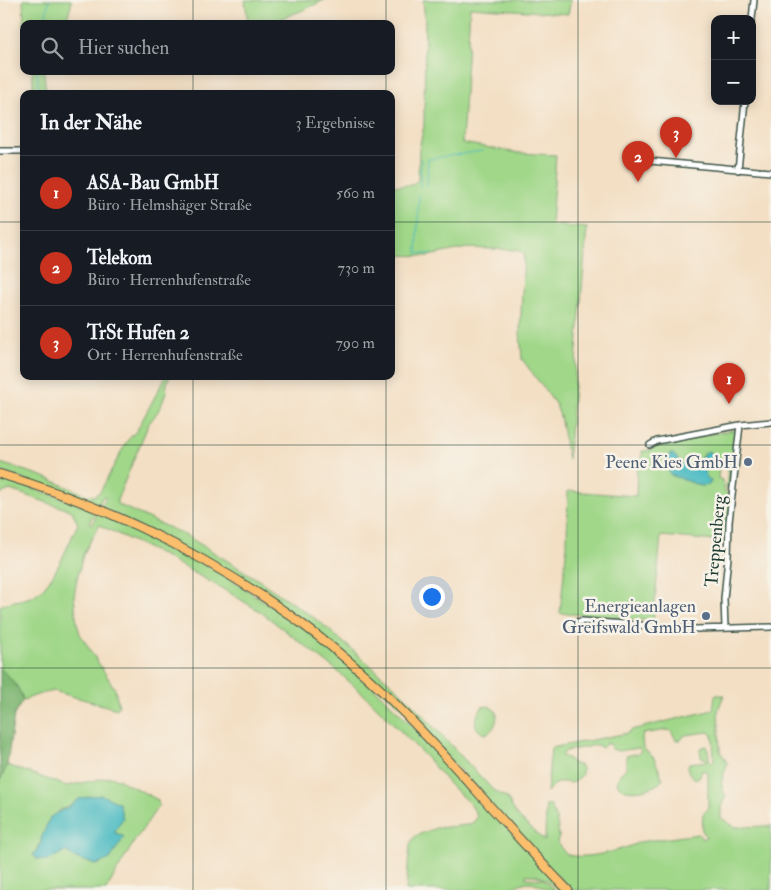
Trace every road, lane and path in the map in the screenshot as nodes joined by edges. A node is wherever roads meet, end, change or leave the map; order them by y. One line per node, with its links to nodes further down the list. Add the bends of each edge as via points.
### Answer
1 (754, 0): 2 (street)
2 (752, 15)
3 (745, 105): 7 (street)
4 (20, 150): 5 (street)
5 (0, 151)
6 (650, 161): 7 (street)
7 (738, 170): 8 (street)
8 (771, 172)
9 (771, 422): 10 (street)
10 (740, 425): 11 (street, via 656,441); 15 (street, Treppenberg, via 729,522)
11 (650, 445)
12 (0, 474): 16 (highway, via 78,501 147,531 217,568 292,618 350,663 403,712)
13 (568, 624): 15 (street, via 582,621)
14 (771, 627): 15 (street)
15 (725, 628)
16 (568, 890)

